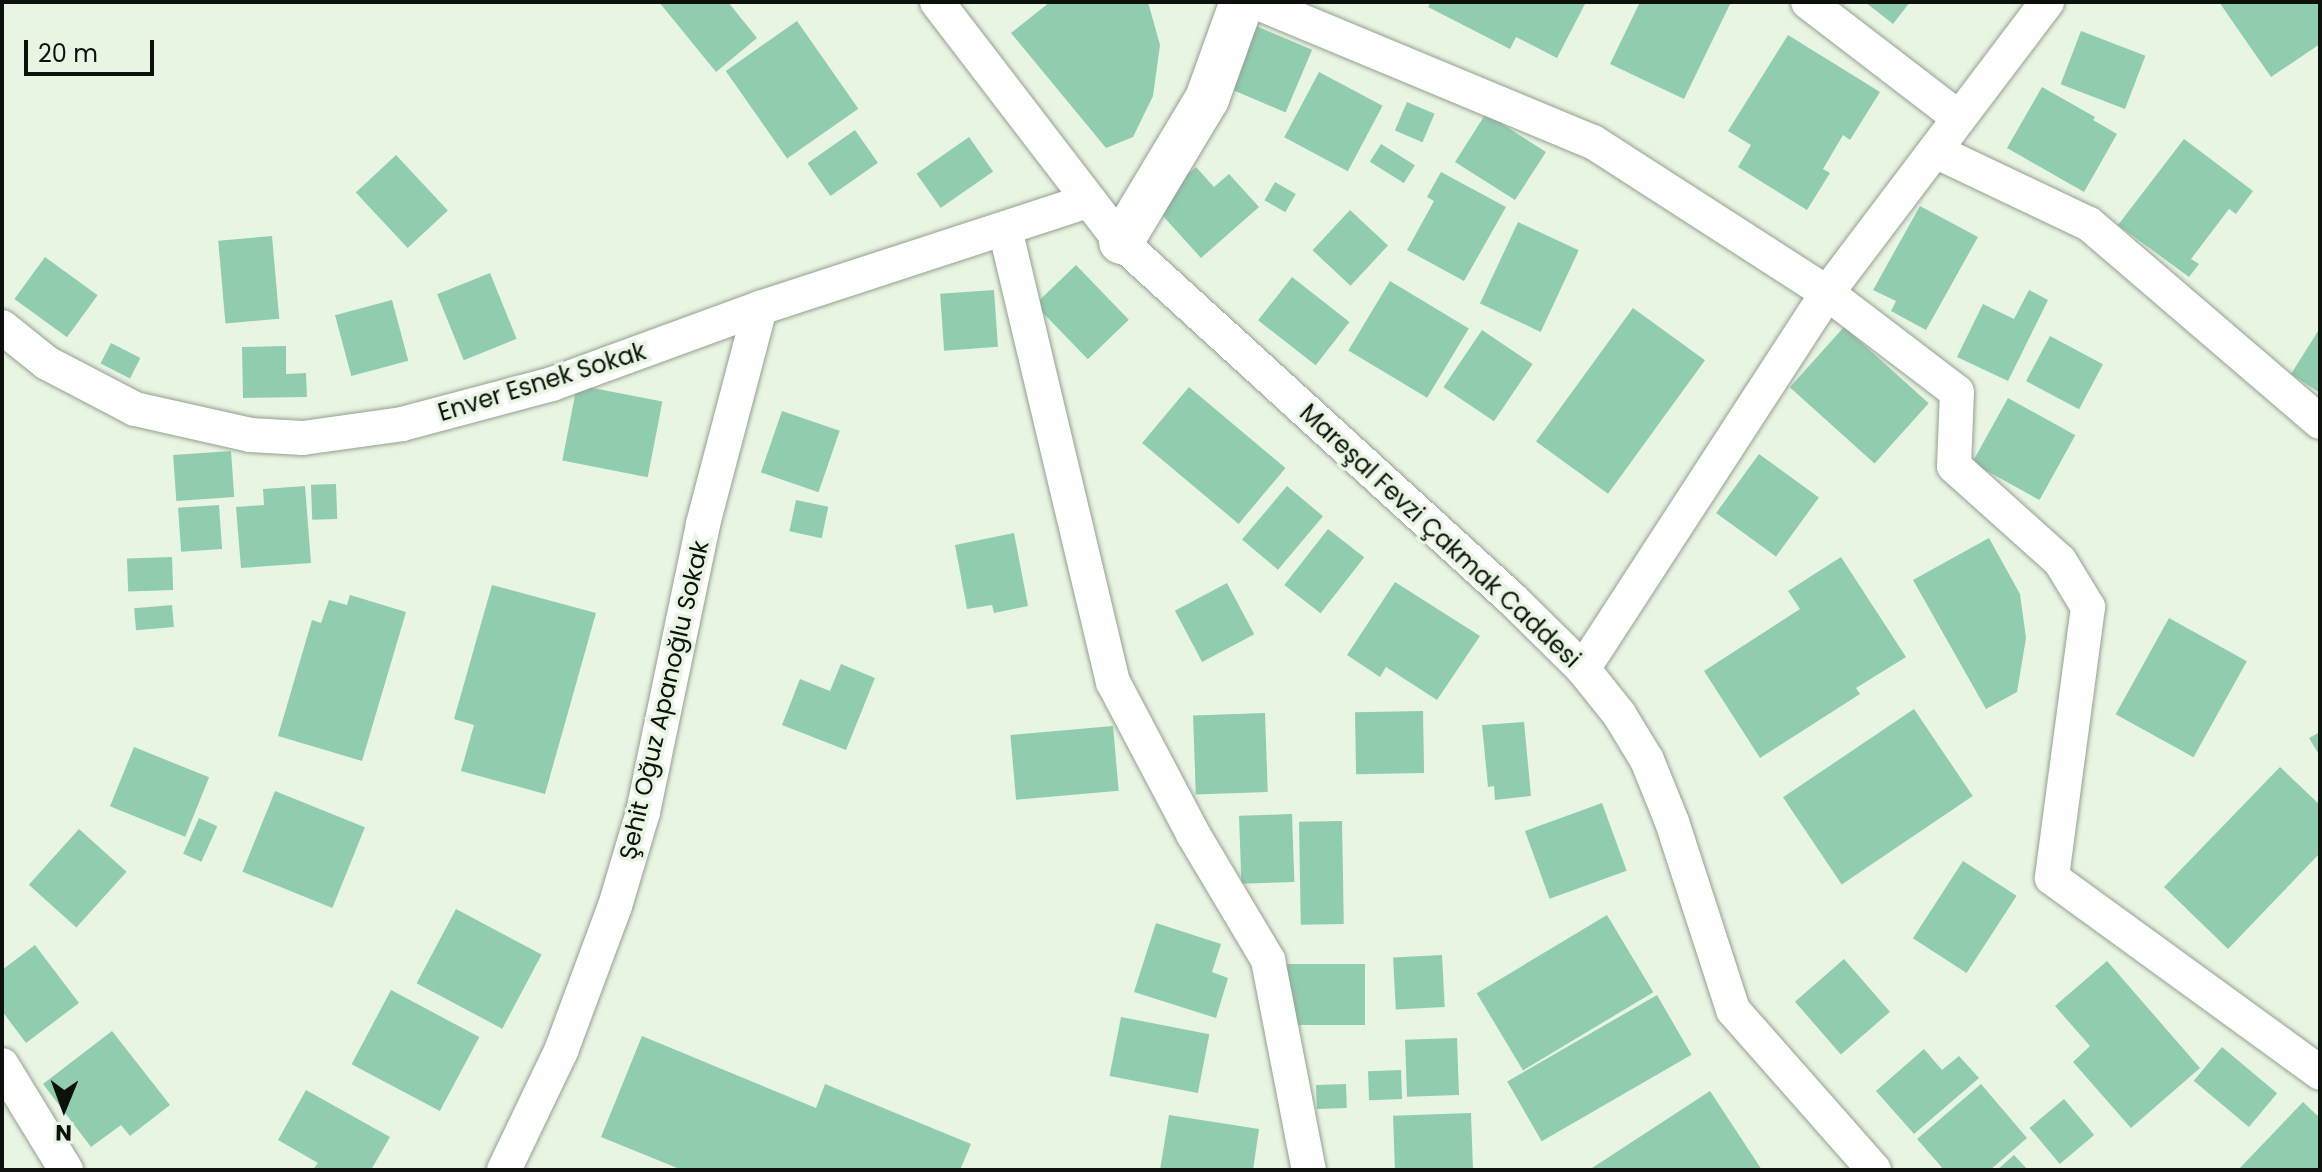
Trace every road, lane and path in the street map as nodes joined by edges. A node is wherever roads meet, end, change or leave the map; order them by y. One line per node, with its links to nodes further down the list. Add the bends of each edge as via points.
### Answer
1 (937, 2): 8 (street, Mareşal Fevzi Çakmak Caddesi)
2 (1242, 2): 10 (street, via 1207,99)
3 (1256, 2): 11 (street, via 1593,142)
4 (1808, 2): 6 (street)
5 (2047, 2): 6 (street)
6 (1959, 118): 7 (street)
7 (1935, 151): 11 (street); 14 (street, via 2089,224)
8 (1088, 201): 9 (street, Enver Esnek Sokak); 10 (street, Mareşal Fevzi Çakmak Caddesi)
9 (1005, 229): 12 (street, Enver Esnek Sokak); 20 (street, via 1113,682 1193,834 1268,960)
10 (1121, 242): 15 (street, Mareşal Fevzi Çakmak Caddesi)
11 (1827, 293): 15 (street); 17 (street, via 1957,392 1954,466 2060,561 2088,607 2052,878)
12 (760, 308): 13 (street, Enver Esnek Sokak, via 552,384 469,408 303,438 250,435 135,409 47,363); 19 (street, Şehit Oğuz Apanoğlu Sokak, via 699,539 643,812 615,906 561,1051)
13 (2, 327)
14 (2320, 422)
15 (1583, 669): 21 (street, Mareşal Fevzi Çakmak Caddesi, via 1647,760 1733,1010)
16 (2, 1065): 18 (street)
17 (2320, 1073)
18 (66, 1170)
19 (504, 1170)
20 (1309, 1170)
21 (1874, 1170)

